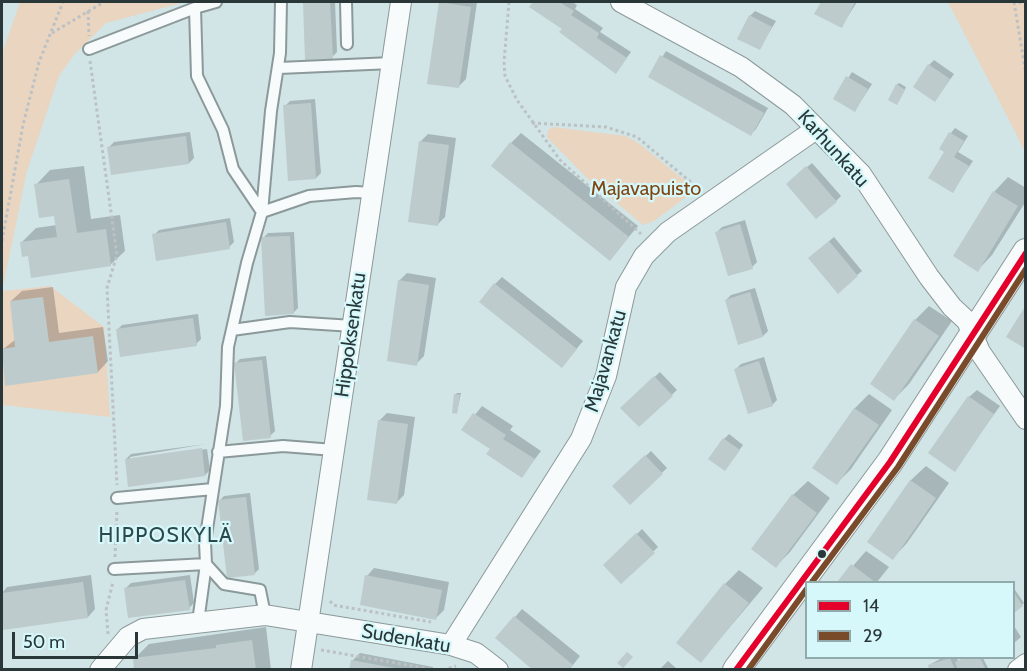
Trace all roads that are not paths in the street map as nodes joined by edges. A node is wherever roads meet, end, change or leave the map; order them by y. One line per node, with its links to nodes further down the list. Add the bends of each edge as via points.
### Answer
1 (216, 2): 6 (lane)
2 (281, 2): 10 (lane)
3 (346, 2): 7 (lane)
4 (401, 2): 9 (street, Hippoksenkatu)
5 (621, 2): 11 (street, Karhunkatu, via 741,67 793,105)
6 (195, 8): 8 (lane); 13 (lane, via 197,76 223,130 232,169)
7 (347, 44)
8 (89, 49)
9 (392, 63): 10 (lane); 12 (street, Hippoksenkatu)
10 (279, 68): 13 (lane)
11 (816, 129): 17 (street, Karhunkatu, via 861,174 929,278); 28 (street, Majavankatu, via 654,245 634,270 626,287 606,376 581,439)
12 (372, 193): 13 (lane, via 309,196); 15 (street, Hippoksenkatu)
13 (262, 212): 16 (lane)
14 (1026, 252): 17 (street)
15 (353, 326): 16 (lane, via 290,322); 19 (street, Hippoksenkatu)
16 (232, 330): 20 (lane)
17 (974, 334): 18 (street, Karhunkatu, via 980,351); 33 (street, via 890,462)
18 (1026, 419)
19 (334, 450): 20 (lane, via 283,446); 27 (street, Hippoksenkatu)
20 (219, 452): 21 (lane)
21 (213, 489): 22 (lane); 23 (lane, via 205,542)
22 (117, 498)
23 (206, 564): 24 (lane); 25 (lane, via 224,584 260,590); 26 (lane)
24 (114, 569)
25 (265, 615): 26 (street, Sudenkatu); 27 (street, Sudenkatu)
26 (198, 622): 30 (street, Sudenkatu, via 143,629 128,637)
27 (308, 622): 28 (street, Sudenkatu); 31 (street, Hippoksenkatu)
28 (451, 645): 32 (street, Sudenkatu, via 476,653)
29 (1026, 664): 34 (street)
30 (100, 669)
31 (301, 669)
32 (498, 669)
33 (736, 669)
34 (1018, 669)

